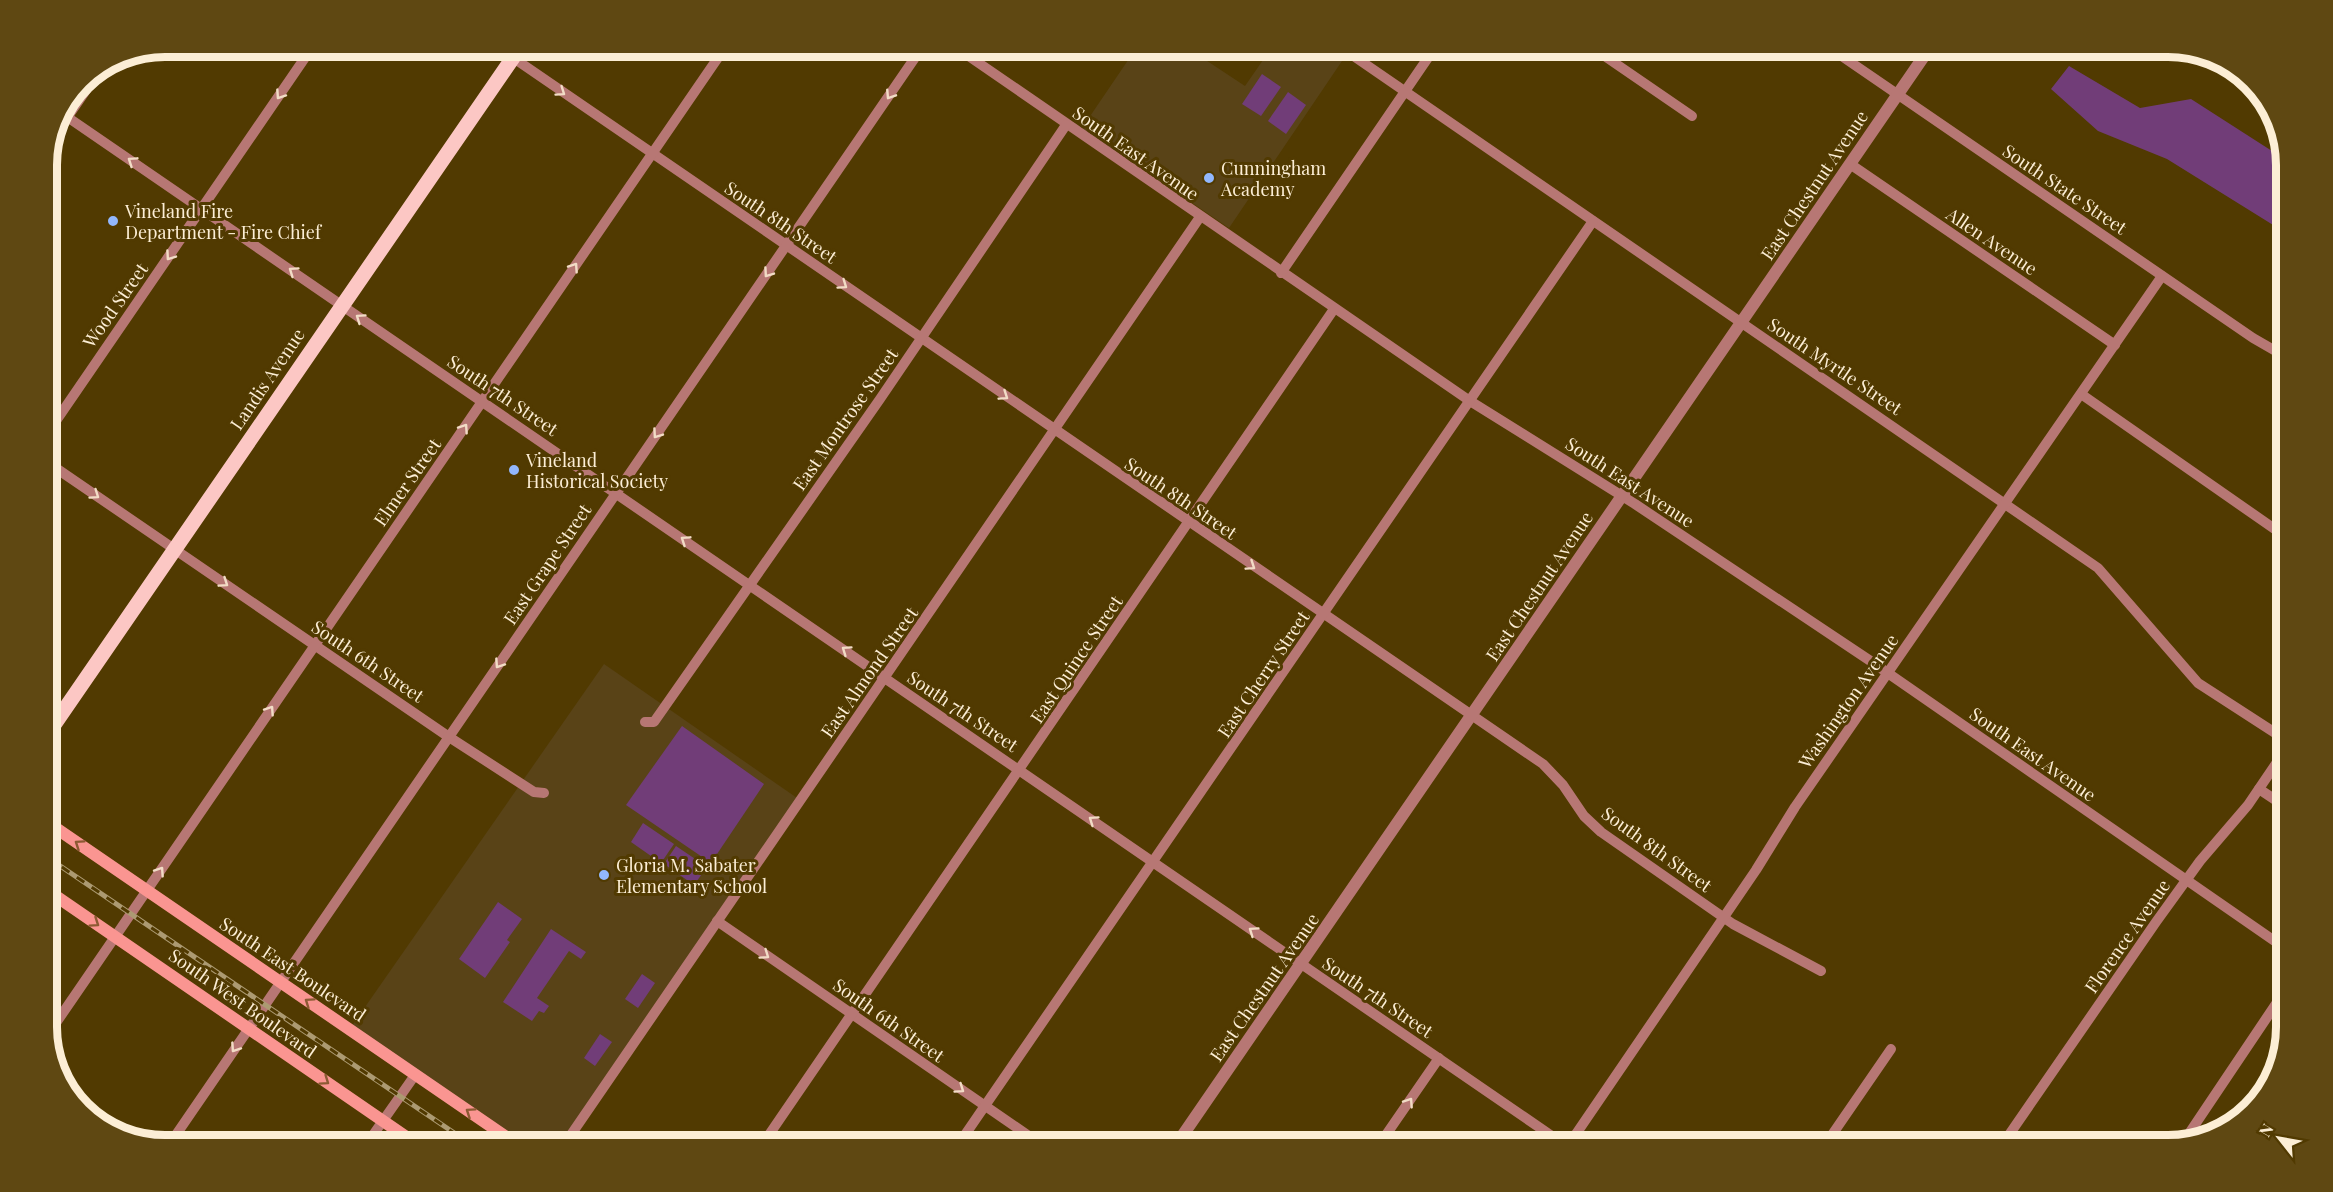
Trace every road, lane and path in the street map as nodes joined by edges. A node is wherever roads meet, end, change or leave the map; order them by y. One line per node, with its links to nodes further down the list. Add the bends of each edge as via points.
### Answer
1 (306, 57): 19 (street, Wood Street, one-way to 19)
2 (514, 57): 25 (main road, Landis Avenue)
3 (524, 57): 17 (street, South 8th Street, one-way to 17)
4 (718, 57): 17 (street, Elmer Street)
5 (915, 57): 22 (street, East Grape Street, one-way to 22)
6 (970, 57): 16 (street, South East Avenue)
7 (1356, 57): 12 (street, South Myrtle Street)
8 (1429, 57): 12 (street)
9 (1606, 57): 14 (street)
10 (1843, 57): 13 (street, South State Street)
11 (1924, 57): 13 (street, East Chestnut Avenue)
12 (1406, 92): 21 (street, South Myrtle Street); 23 (street)
13 (1898, 95): 18 (street, East Chestnut Avenue); 24 (street, South State Street)
14 (1692, 116)
15 (68, 118): 19 (street, South 7th Street, one-way to 15)
16 (1066, 125): 20 (street, South East Avenue); 28 (street, East Montrose Street)
17 (652, 154): 22 (street, South 8th Street); 32 (street, Elmer Street, one-way to 17)
18 (1850, 164): 27 (street, East Chestnut Avenue); 29 (street, Allen Avenue)
19 (202, 209): 25 (street, South 7th Street, one-way to 19); 34 (street, Wood Street, one-way to 34)
20 (1200, 218): 23 (street, South East Avenue); 35 (street, East Almond Street)
21 (1593, 221): 27 (street, South Myrtle Street); 33 (street, East Cherry Street)
22 (787, 246): 28 (street, South 8th Street, one-way to 28); 37 (street, East Grape Street, one-way to 37)
23 (1281, 273): 26 (street, South East Avenue)
24 (2163, 276): 29 (street, Washington Avenue); 30 (street, South State Street)
25 (341, 305): 32 (street, South 7th Street, one-way to 25); 42 (main road, Landis Avenue)
26 (1334, 309): 33 (street, South East Avenue); 40 (street, East Quince Street)
27 (1741, 323): 38 (street, East Chestnut Avenue); 39 (street, South Myrtle Street)
28 (920, 339): 35 (street, South 8th Street, one-way to 35); 43 (street, East Montrose Street)
29 (2115, 345): 31 (street, Washington Avenue)
30 (2276, 351)
31 (2080, 394): 39 (street, Washington Avenue); 41 (street)
32 (482, 401): 37 (street, South 7th Street); 45 (street, Elmer Street, one-way to 32)
33 (1470, 401): 38 (street, South East Avenue); 44 (street, East Cherry Street)
34 (57, 419)
35 (1054, 431): 40 (street, South 8th Street); 47 (street, East Almond Street)
36 (57, 469): 42 (street, South 6th Street, one-way to 42)
37 (616, 493): 43 (street, South 7th Street, one-way to 37); 52 (street, East Grape Street, one-way to 52)
38 (1622, 496): 46 (street, South East Avenue); 48 (street, East Chestnut Avenue)
39 (2006, 504): 46 (street, Washington Avenue); 51 (street, South Myrtle Street, via 2107,576 2175,660 2198,682)
40 (1189, 523): 44 (street, South 8th Street, one-way to 44); 53 (street, East Quince Street)
41 (2276, 530)
42 (176, 550): 45 (street, South 6th Street, one-way to 45); 49 (main road, Landis Avenue)
43 (750, 585): 47 (street, South 7th Street, one-way to 43); 50 (street, East Montrose Street, via 654,722)
44 (1324, 614): 48 (street, South 8th Street); 59 (street, East Cherry Street)
45 (315, 644): 52 (street, South 6th Street); 61 (street, Elmer Street, one-way to 45)
46 (1887, 673): 60 (street, South East Avenue); 63 (street, Washington Avenue)
47 (885, 677): 53 (street, South 7th Street); 64 (street, East Almond Street)
48 (1471, 717): 63 (street, South 8th Street, via 1543,764 1601,832); 67 (street, East Chestnut Avenue)
49 (57, 721)
50 (645, 722)
51 (2276, 733)
52 (449, 737): 56 (street, South 6th Street, via 534,792); 69 (street, East Grape Street)
53 (1020, 770): 59 (street, South 7th Street, one-way to 53); 71 (street, East Quince Street)
54 (2276, 771): 55 (street, Florence Avenue)
55 (2259, 789): 57 (street); 60 (street, Florence Avenue)
56 (544, 793)
57 (2276, 800)
58 (57, 829): 61 (main road, South East Boulevard, one-way to 58)
59 (1154, 862): 67 (street, South 7th Street, one-way to 59); 77 (street, East Cherry Street)
60 (2186, 880): 66 (street, South East Avenue); 93 (street, Florence Avenue)
61 (146, 890): 65 (street, Elmer Street); 69 (main road, South East Boulevard)
62 (57, 897): 65 (main road, South West Boulevard, one-way to 65)
63 (1724, 918): 68 (street, South 8th Street); 91 (street, Washington Avenue)
64 (717, 921): 71 (street, South 6th Street, one-way to 71); 84 (street, East Almond Street)
65 (115, 937): 72 (street, Elmer Street); 73 (main road, South West Boulevard)
66 (2276, 942)
67 (1301, 965): 75 (street, South 7th Street); 88 (street, East Chestnut Avenue)
68 (1821, 971)
69 (280, 982): 73 (street, East Grape Street); 76 (main road, South East Boulevard, one-way to 69)
70 (2276, 1003): 79 (street)
71 (851, 1014): 77 (street, South 6th Street, one-way to 77); 85 (street, East Quince Street)
72 (57, 1021)
73 (249, 1028): 78 (main road, South West Boulevard, one-way to 78); 80 (street, East Grape Street, one-way to 80)
74 (1891, 1049): 92 (street)
75 (1439, 1058): 89 (street, one-way to 75); 90 (street, South 7th Street)
76 (415, 1075): 78 (street); 83 (main road, South East Boulevard, one-way to 76)
77 (985, 1106): 86 (street, East Cherry Street); 87 (street, South 6th Street)
78 (383, 1121): 81 (street); 82 (main road, South West Boulevard)
79 (2190, 1132)
80 (176, 1135)
81 (373, 1135)
82 (403, 1135)
83 (502, 1135)
84 (571, 1135)
85 (769, 1135)
86 (965, 1135)
87 (1026, 1135)
88 (1184, 1135)
89 (1386, 1135)
90 (1549, 1135)
91 (1575, 1135)
92 (1832, 1135)
93 (2010, 1135)

